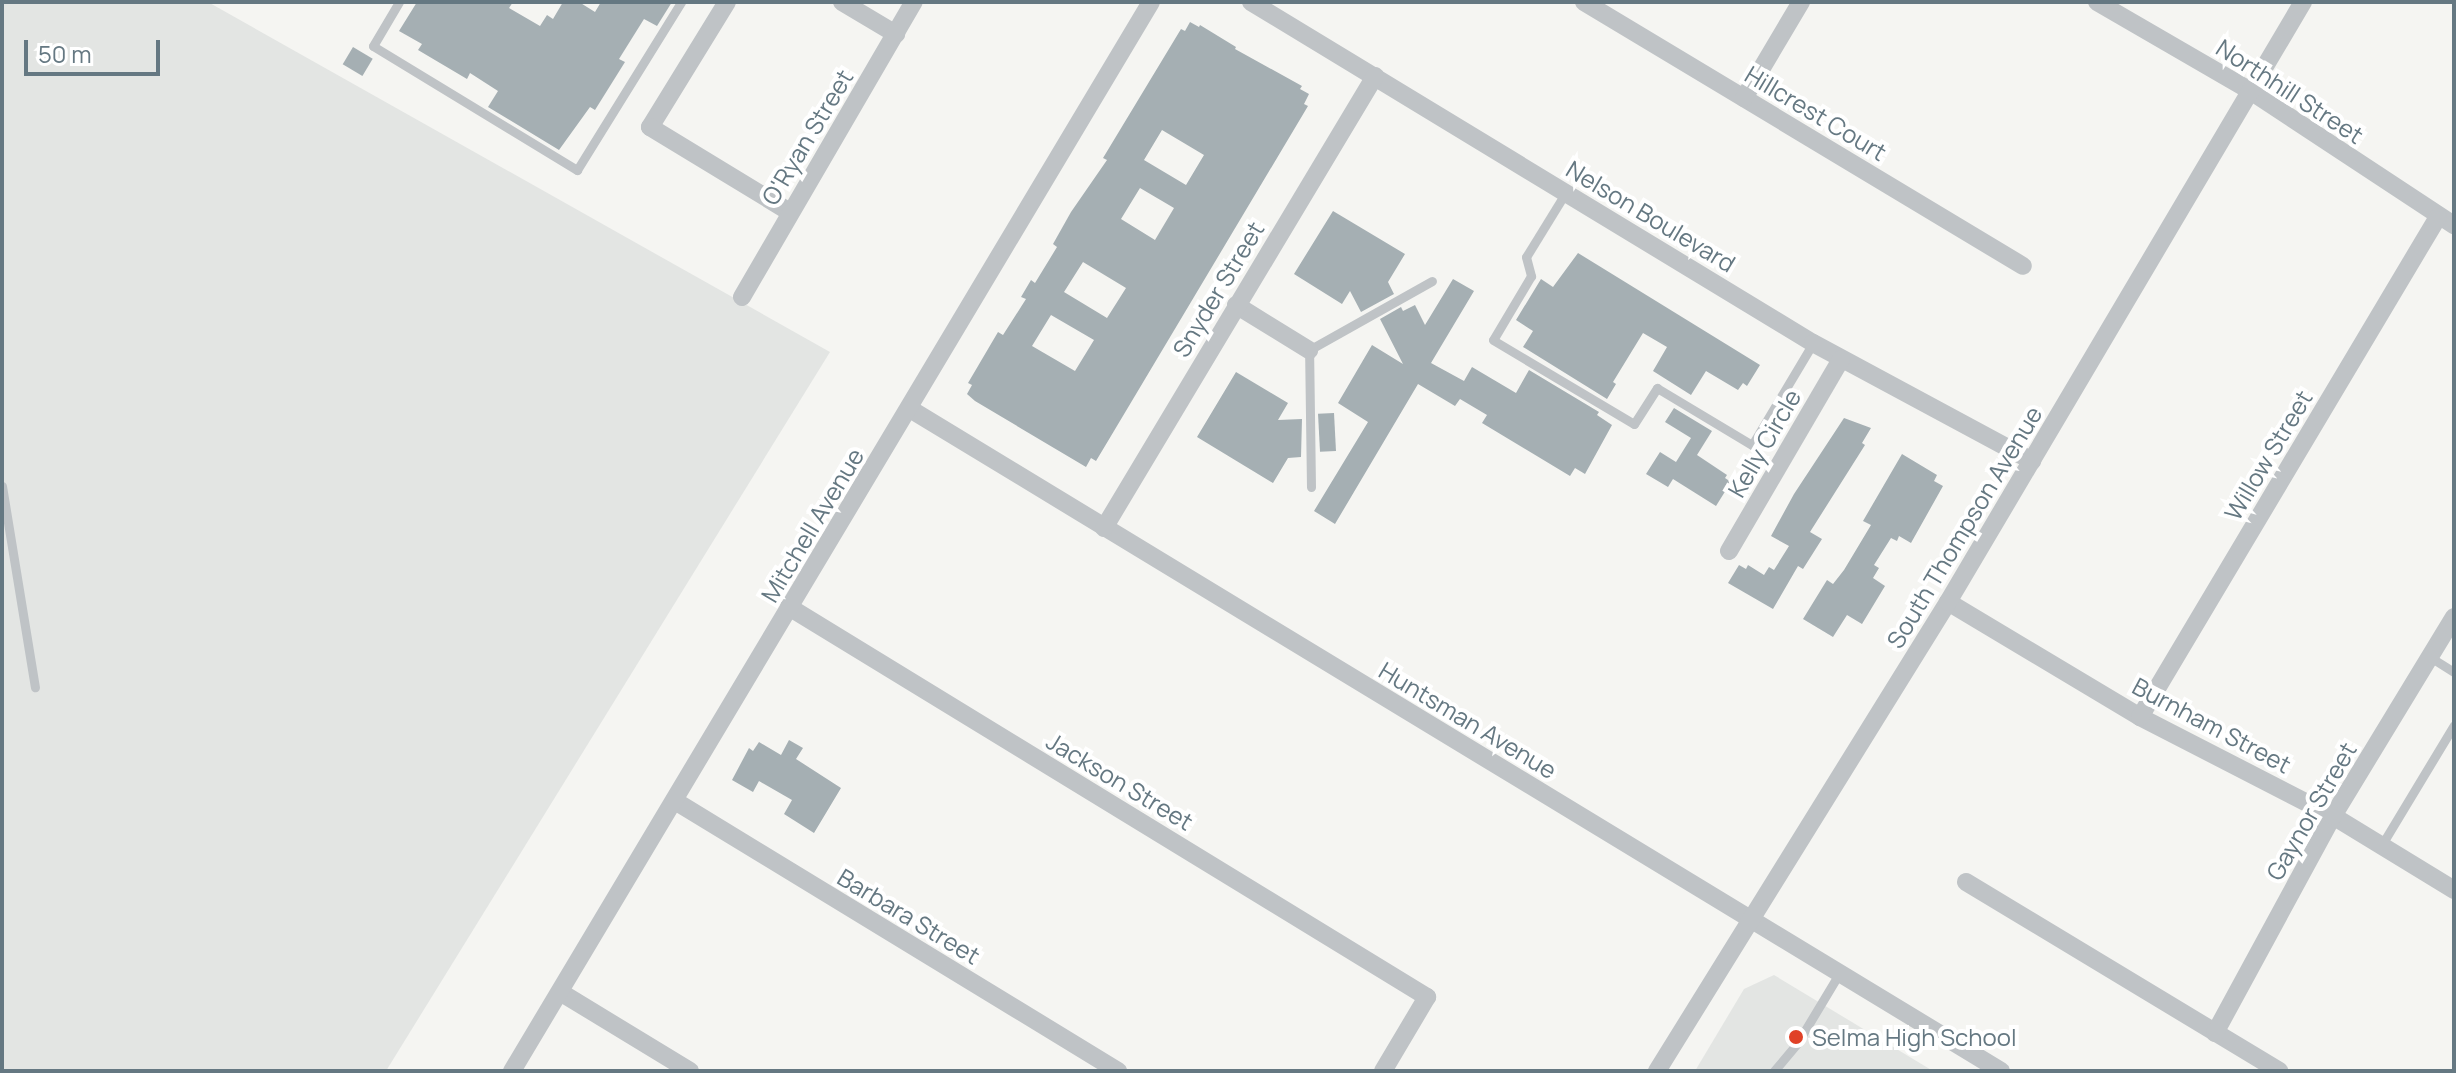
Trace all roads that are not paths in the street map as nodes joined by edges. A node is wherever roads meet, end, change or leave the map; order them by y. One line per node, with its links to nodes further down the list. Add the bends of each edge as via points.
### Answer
1 (399, 2): 2 (lane, via 373,46 577,170)
2 (681, 2)
3 (727, 2): 17 (street, via 650,127)
4 (842, 2): 12 (street)
5 (914, 2): 12 (street, O'Ryan Street)
6 (1151, 2): 26 (street, Mitchell Avenue)
7 (1251, 2): 13 (street, Nelson Boulevard)
8 (1584, 2): 15 (street, Hillcrest Court)
9 (1801, 2): 15 (street)
10 (2097, 2): 14 (street, Northhill Street)
11 (2303, 2): 14 (street, South Thompson Avenue)
12 (896, 34): 17 (street, O'Ryan Street)
13 (1375, 76): 16 (street, Nelson Boulevard); 22 (street, Snyder Street)
14 (2252, 92): 18 (street, Northhill Street); 27 (street, South Thompson Avenue)
15 (1744, 98): 19 (street, Hillcrest Court)
16 (1566, 192): 23 (street, Nelson Boulevard); 23 (lane, via 1526,257 1531,276 1493,340 1634,424 1657,388 1752,445)
17 (790, 212): 21 (street, O'Ryan Street)
18 (2446, 221): 38 (street, Willow Street)
19 (2023, 266)
20 (1432, 281): 24 (lane)
21 (742, 297)
22 (1236, 305): 24 (street); 30 (street, Snyder Street)
23 (1813, 343): 25 (street, Nelson Boulevard)
24 (1309, 350): 29 (lane)
25 (1841, 359): 27 (street, Nelson Boulevard); 31 (street, Kelly Circle)
26 (910, 409): 30 (street, Huntsman Avenue); 33 (street, Mitchell Avenue)
27 (2032, 461): 32 (street, South Thompson Avenue)
28 (2, 486): 37 (lane)
29 (1311, 487)
30 (1104, 528): 45 (street, Huntsman Avenue)
31 (1729, 551)
32 (1948, 602): 38 (street, Burnham Street); 45 (street, South Thompson Avenue)
33 (789, 607): 40 (street, Mitchell Avenue); 52 (street, Jackson Street, via 1427,997)
34 (2454, 617): 35 (street, Gaynor Street)
35 (2429, 657): 36 (lane); 41 (street, Gaynor Street)
36 (2454, 672)
37 (35, 687)
38 (2140, 717): 41 (street, Burnham Street)
39 (2454, 725): 42 (lane)
40 (675, 801): 47 (street, Mitchell Avenue); 51 (street, Barbara Street)
41 (2333, 816): 42 (street, Burnham Street); 48 (street, Gaynor Street)
42 (2381, 846): 44 (street, Burnham Street)
43 (1966, 882): 48 (street)
44 (2454, 890)
45 (1749, 918): 46 (street, Huntsman Avenue); 53 (street, South Thompson Avenue)
46 (1840, 972): 54 (lane); 55 (street, Huntsman Avenue)
47 (560, 992): 49 (street, Mitchell Avenue); 50 (street)
48 (2215, 1033): 56 (street)
49 (512, 1071)
50 (690, 1071)
51 (1118, 1071)
52 (1383, 1071)
53 (1657, 1071)
54 (1774, 1071)
55 (2001, 1071)
56 (2279, 1071)

